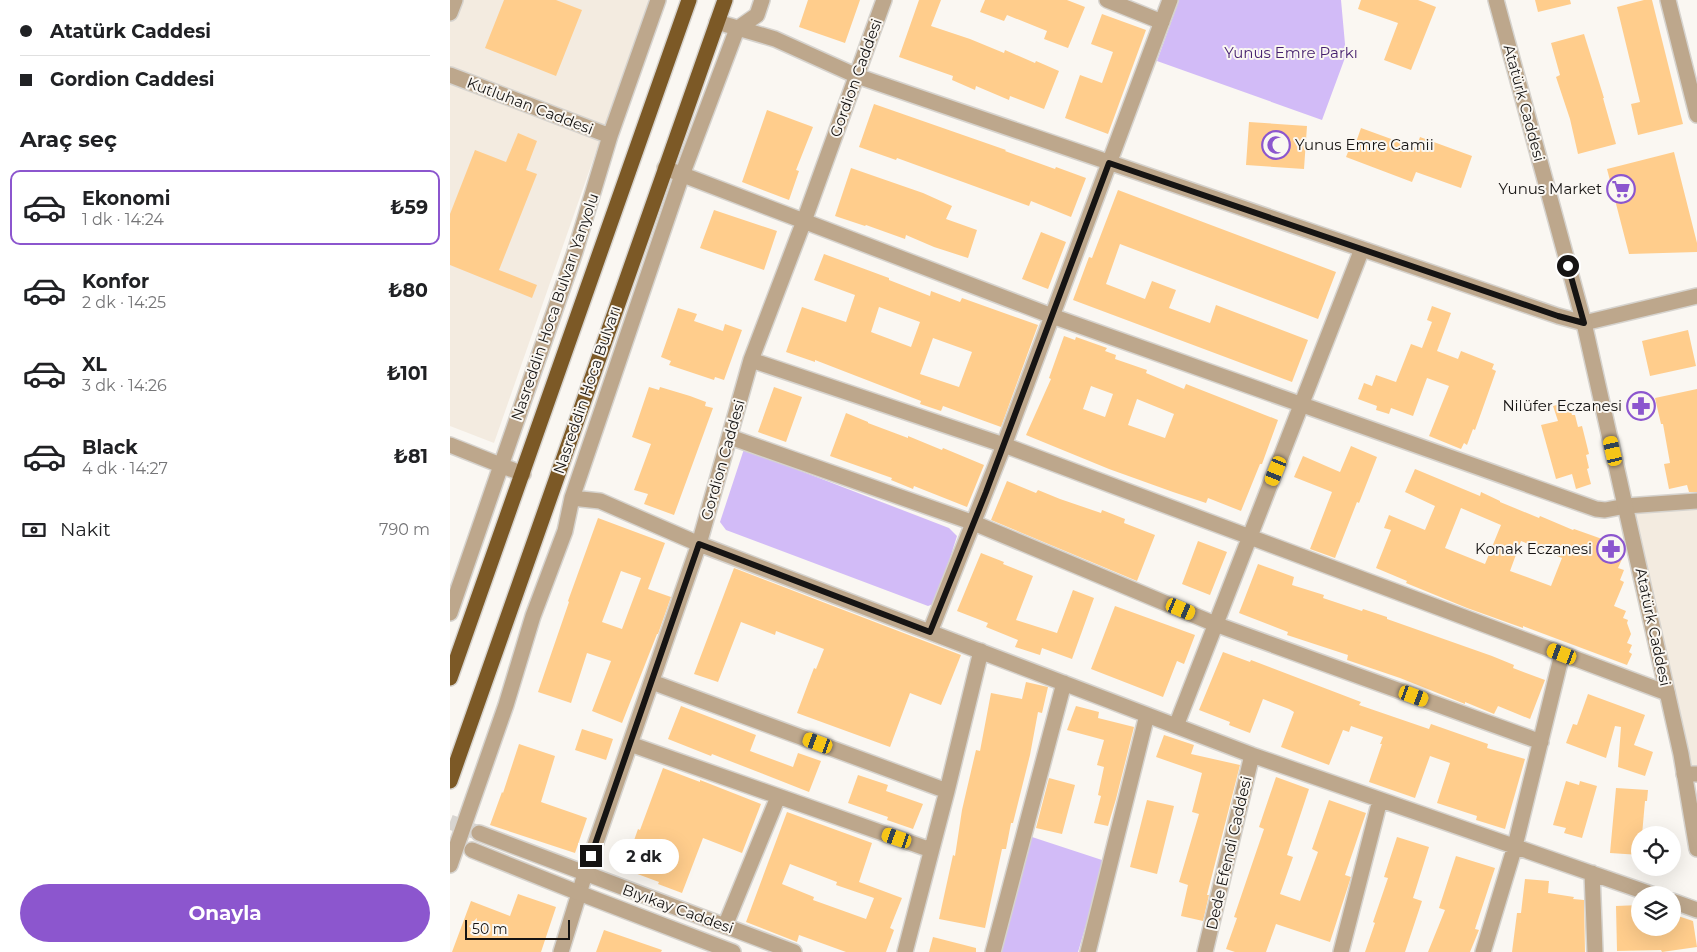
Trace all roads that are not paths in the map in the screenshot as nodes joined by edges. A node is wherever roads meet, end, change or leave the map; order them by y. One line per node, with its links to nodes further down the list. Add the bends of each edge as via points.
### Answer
1 (455, 0): 11 (street)
2 (658, 0): 18 (street, Nasreddin Hoca Bulvarı Yanyolu)
3 (688, 0): 33 (highway)
4 (725, 0): 12 (highway, Nasreddin Hoca Bulvarı)
5 (762, 0): 14 (street, via 756,15)
6 (884, 0): 16 (street, Gordion Caddesi)
7 (1107, 0): 13 (street)
8 (1170, 0): 13 (street)
9 (1496, 0): 26 (street, Atatürk Caddesi)
10 (1668, 0): 17 (street)
11 (450, 13)
12 (717, 22): 14 (street); 20 (highway, Nasreddin Hoca Bulvarı)
13 (1162, 22): 19 (street)
14 (737, 29): 16 (street, via 775,38); 21 (street)
15 (450, 75): 18 (street, Kutluhan Caddesi)
16 (857, 76): 19 (street); 22 (street, Gordion Caddesi)
17 (1697, 115)
18 (610, 136): 32 (street, Nasreddin Hoca Bulvarı Yanyolu, via 575,252)
19 (1109, 163): 23 (street); 25 (street)
20 (665, 168): 21 (street); 55 (highway, Nasreddin Hoca Bulvarı)
21 (682, 175): 22 (street); 34 (street)
22 (804, 221): 25 (street); 27 (street, Gordion Caddesi)
23 (1362, 249): 26 (street); 28 (street)
24 (1697, 296): 26 (street)
25 (1052, 316): 28 (street); 31 (street)
26 (1584, 323): 36 (street, Atatürk Caddesi)
27 (751, 360): 29 (street, Gordion Caddesi); 31 (street)
28 (1302, 404): 36 (street, via 1596,509); 38 (street)
29 (730, 437): 37 (street); 39 (street, Gordion Caddesi)
30 (450, 445): 32 (street)
31 (1004, 445): 37 (street); 38 (street)
32 (501, 465): 33 (street); 40 (street, Nasreddin Hoca Bulvarı Yanyolu)
33 (523, 474): 45 (highway)
34 (572, 498): 39 (street, via 600,501); 64 (street, via 565,531 533,616)
35 (1697, 501): 36 (street)
36 (1626, 506): 48 (street, Atatürk Caddesi)
37 (974, 523): 41 (street); 42 (street)
38 (1249, 537): 41 (street); 44 (street)
39 (699, 544): 42 (street); 46 (street, Gordion Caddesi)
40 (450, 613)
41 (1215, 624): 50 (street); 51 (street)
42 (930, 632): 43 (street)
43 (981, 651): 47 (street); 56 (street)
44 (1562, 654): 48 (street); 51 (street)
45 (450, 678)
46 (652, 682): 52 (street, Gordion Caddesi); 56 (street)
47 (1064, 683): 49 (street); 76 (street)
48 (1667, 693): 54 (street, Atatürk Caddesi)
49 (1147, 715): 50 (street); 77 (street)
50 (1176, 726): 53 (street)
51 (1541, 742): 60 (street)
52 (630, 744): 57 (street); 66 (street, Gordion Caddesi)
53 (1252, 755): 58 (street); 78 (street, Dede Efendi Caddesi)
54 (1691, 774): 61 (street, Atatürk Caddesi)
55 (450, 781)
56 (947, 791): 63 (street)
57 (778, 797): 63 (street); 71 (street)
58 (1380, 800): 60 (street); 79 (street)
59 (479, 833): 66 (street, Bıyıkay Caddesi)
60 (1515, 846): 65 (street); 80 (street)
61 (1697, 849)
62 (472, 850): 68 (street, Bıyıkay Caddesi)
63 (931, 850): 75 (street)
64 (450, 865)
65 (1592, 873): 67 (street); 81 (street)
66 (585, 874): 68 (street, Gordion Caddesi); 71 (street, Bıyıkay Caddesi)
67 (1631, 887)
68 (579, 894): 72 (street, Gordion Caddesi); 73 (street, Bıyıkay Caddesi)
69 (1681, 904): 70 (street)
70 (1697, 910)
71 (725, 926): 74 (street, Bıyıkay Caddesi)
72 (561, 952)
73 (733, 952)
74 (794, 952)
75 (905, 952)
76 (993, 952)
77 (1088, 952)
78 (1205, 952)
79 (1341, 952)
80 (1483, 952)
81 (1595, 952)

